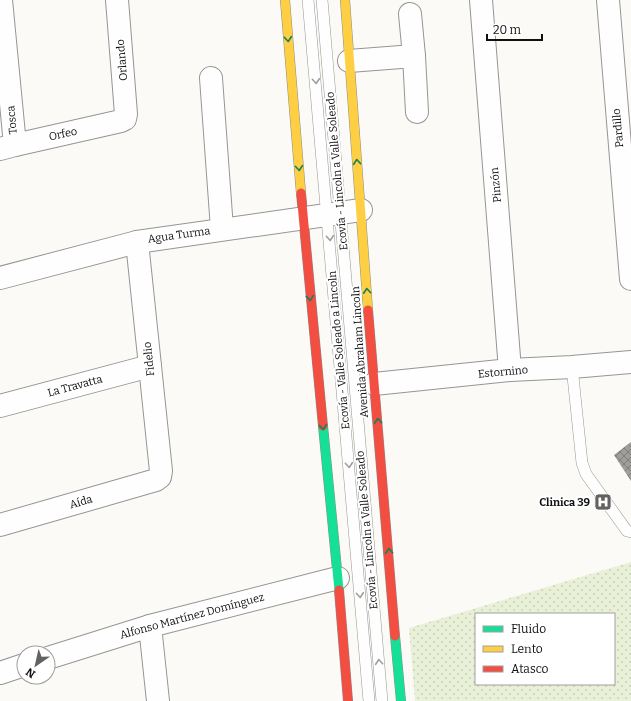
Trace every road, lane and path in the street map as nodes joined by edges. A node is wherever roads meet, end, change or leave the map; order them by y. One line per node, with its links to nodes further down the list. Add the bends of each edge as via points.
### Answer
1 (1, 0): 15 (street, Tosca)
2 (117, 0): 14 (street, Orlando)
3 (285, 0): 18 (main road, one-way to 18)
4 (308, 0): 17 (lane, Ecovía - Valle Soleado a Lincoln, one-way to 17)
5 (322, 0): 17 (lane, Ecovía - Lincoln a Valle Soleado)
6 (344, 0): 11 (main road, Avenida Abraham Lincoln)
7 (481, 0): 26 (street, Pinzón)
8 (608, 0): 22 (street, Pardillo)
9 (410, 14): 10 (street)
10 (414, 56): 11 (street); 13 (street)
11 (349, 61): 16 (main road, Avenida Abraham Lincoln, one-way to 11)
12 (212, 78): 19 (street)
13 (417, 112)
14 (125, 119): 15 (street, Orfeo)
15 (7, 147)
16 (361, 210): 17 (street, Agua Turma); 27 (main road, Avenida Abraham Lincoln, one-way to 16)
17 (334, 213): 18 (street, Agua Turma); 39 (lane, Ecovía - Valle Soleado a Lincoln, one-way to 39); 40 (lane, Ecovía - Lincoln a Valle Soleado, one-way to 17)
18 (303, 217): 19 (street, Agua Turma); 32 (main road, one-way to 32)
19 (222, 229): 20 (street, Agua Turma)
20 (137, 242): 21 (street, Agua Turma); 24 (street, Fidelio)
21 (0, 278)
22 (631, 279)
23 (631, 362): 25 (street, Estornino)
24 (150, 366): 28 (street, La Travatta); 29 (street, Fidelio)
25 (572, 367): 26 (street, Estornino); 31 (lane, via 582,463 586,474 627,531)
26 (510, 370): 27 (street, Estornino)
27 (374, 384): 41 (main road, Avenida Abraham Lincoln, one-way to 27)
28 (0, 406)
29 (160, 477): 30 (street, Aída)
30 (0, 525)
31 (631, 532)
32 (338, 578): 33 (street, Alfonso Martínez Domínguez); 38 (main road)
33 (150, 626): 34 (street, Alfonso Martínez Domínguez); 37 (street)
34 (56, 655)
35 (16, 668): 36 (street)
36 (0, 673)
37 (158, 701)
38 (348, 701)
39 (369, 701)
40 (382, 701)
41 (401, 701)

